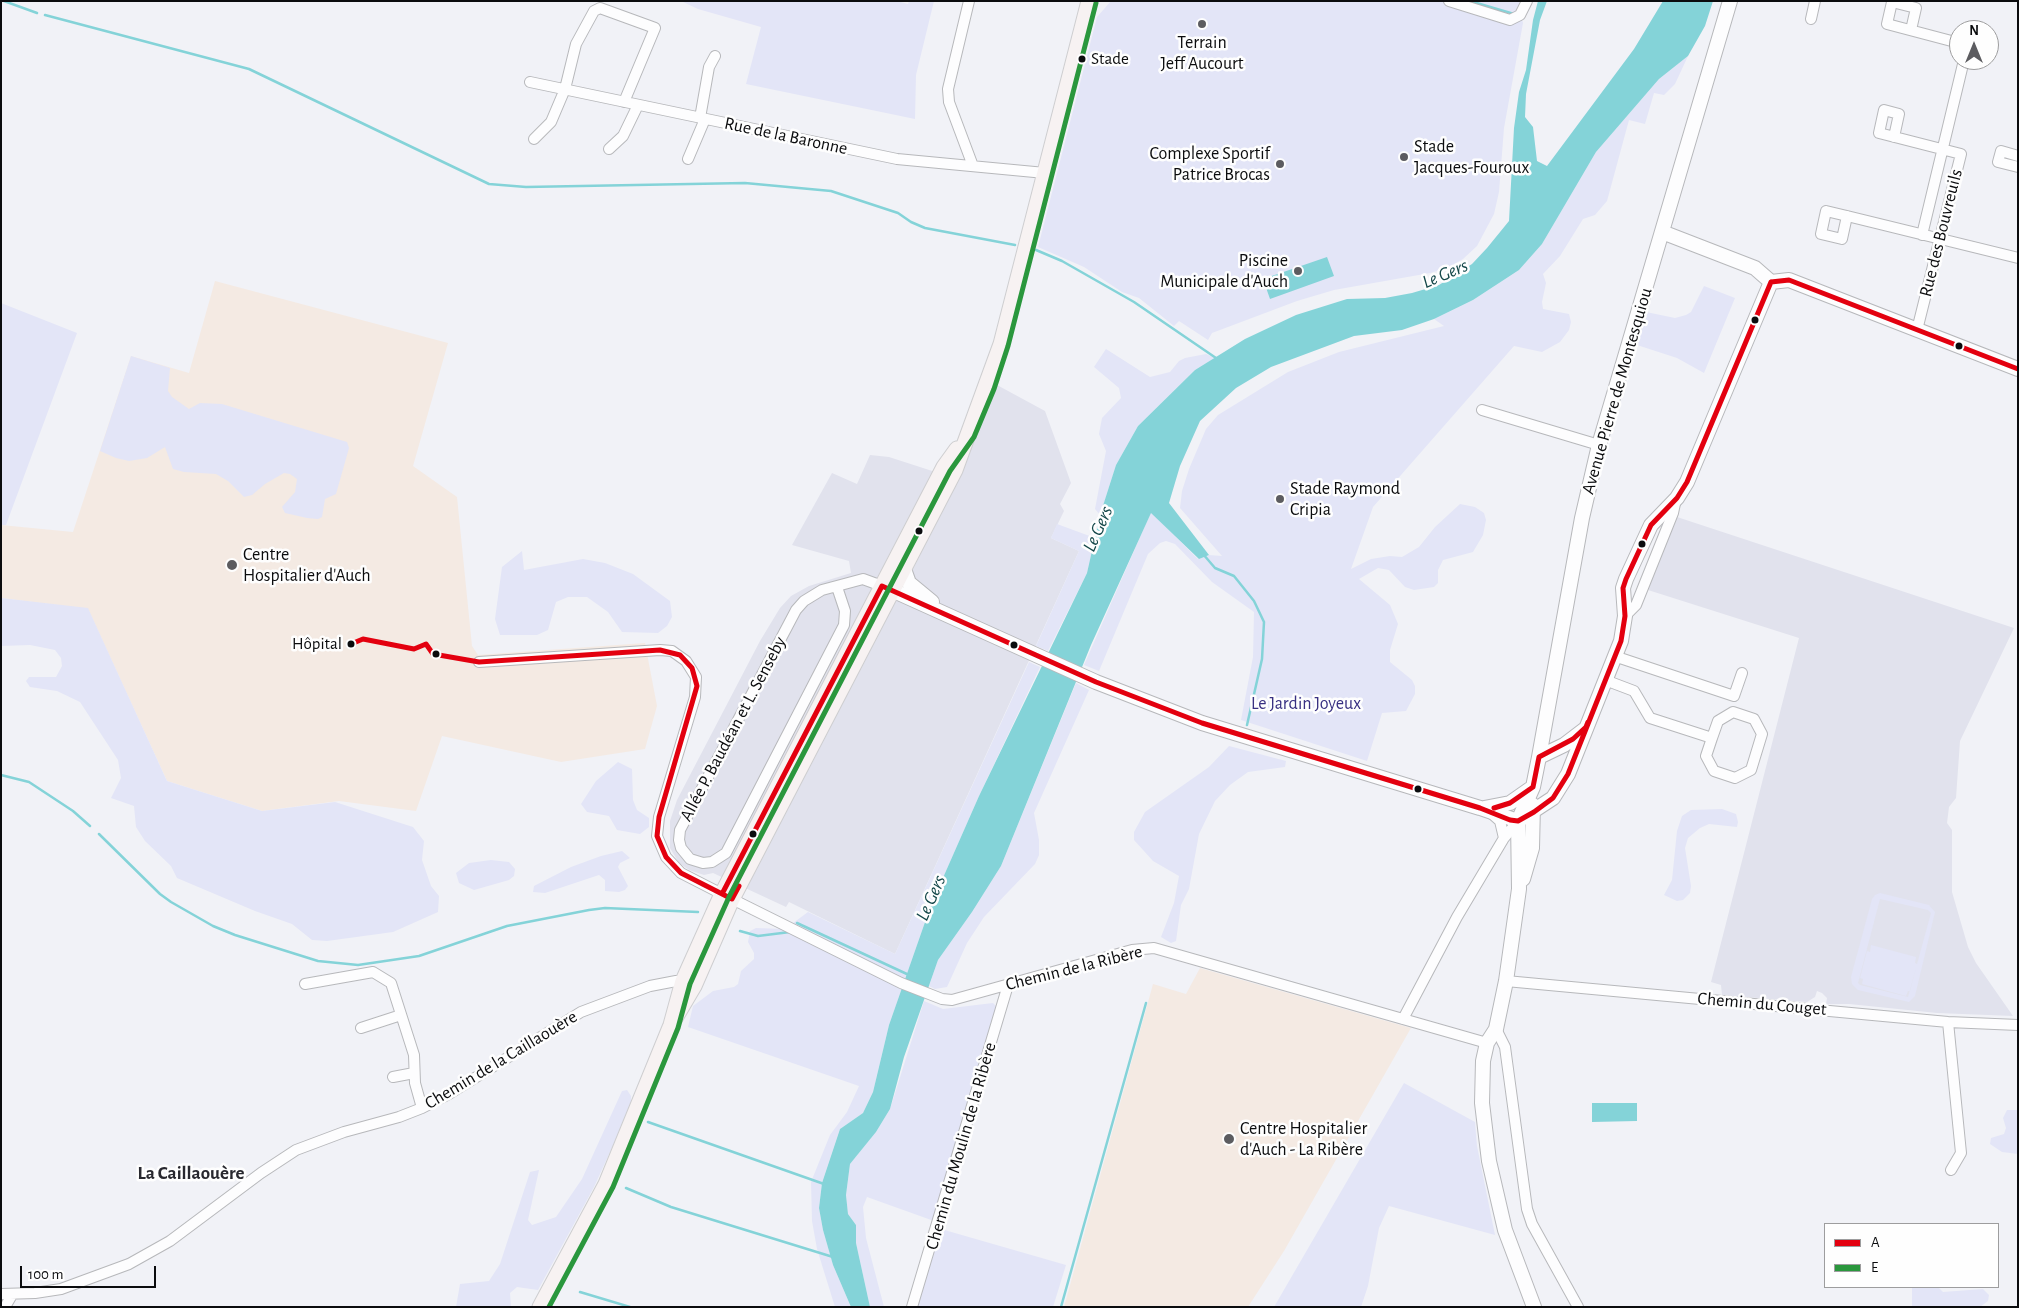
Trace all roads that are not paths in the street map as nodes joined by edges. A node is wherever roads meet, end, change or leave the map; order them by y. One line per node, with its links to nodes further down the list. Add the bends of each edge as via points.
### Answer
1 (969, 1): 23 (street, via 948,88 949,102)
2 (1089, 1): 25 (main road)
3 (1449, 1): 4 (street, via 1510,20 1520,15)
4 (1527, 1)
5 (1730, 1): 27 (street, Avenue Pierre de Montesquiou)
6 (1815, 1): 7 (street)
7 (1810, 19)
8 (1911, 30): 9 (street)
9 (1949, 40)
10 (715, 56): 16 (street, via 710,67)
11 (1962, 70): 20 (street, Rue des Bouvreuils)
12 (530, 82): 13 (street, Rue de la Baronne)
13 (565, 89): 14 (street, Rue de la Baronne); 14 (street, via 576,44 594,11 600,8 655,28); 18 (street, via 551,122)
14 (624, 102): 15 (street, Rue de la Baronne)
15 (638, 105): 16 (street, Rue de la Baronne); 19 (street, via 623,136)
16 (703, 118): 22 (street); 23 (street, Rue de la Baronne, via 897,159)
17 (1894, 137): 20 (street)
18 (534, 139)
19 (609, 150)
20 (1942, 150): 28 (street, Rue des Bouvreuils); 29 (street, Rue des Bouvreuils, via 1961,154)
21 (2018, 156): 24 (street, via 2001,151 1998,162)
22 (688, 159)
23 (973, 166): 25 (street, Rue de la Baronne)
24 (2018, 167)
25 (1044, 172): 35 (main road, via 1001,344)
26 (1847, 216): 28 (street)
27 (1662, 232): 31 (street, via 1755,268); 36 (street, Avenue Pierre de Montesquiou)
28 (1922, 235): 29 (street)
29 (1940, 239): 30 (street); 32 (street, Rue des Bouvreuils)
30 (2018, 258)
31 (1771, 282): 32 (street, via 1789,280); 37 (street, via 1687,482)
32 (1917, 330): 33 (street)
33 (2018, 369)
34 (1482, 410): 36 (street)
35 (967, 434): 38 (main road, via 955,470); 40 (main road, via 944,467)
36 (1599, 445): 49 (street, Avenue Pierre de Montesquiou, via 1582,518)
37 (1677, 498): 41 (street, via 1636,604); 41 (street, via 1651,525 1626,579)
38 (904, 569): 40 (main road); 42 (street, via 909,583 918,592)
39 (837, 587): 40 (street, Allée P. Baudéan et L. Senseby, via 864,580); 54 (street, Allée P. Baudéan et L. Senseby, via 812,595 796,610 680,830); 54 (street, via 846,611 844,625 726,854 703,863 690,859)
40 (887, 588): 42 (street); 56 (main road)
41 (1625, 616): 43 (street, via 1621,640)
42 (962, 622): 51 (street, via 1096,682 1251,740)
43 (1614, 656): 45 (street, via 1734,696); 46 (street)
44 (479, 662): 55 (street, via 660,650 672,651 686,661 692,668 697,686 659,817 658,836)
45 (1742, 673)
46 (1605, 680): 47 (street); 48 (street, via 1634,690 1650,718)
47 (1586, 727): 49 (street, via 1564,745); 52 (street, via 1562,786 1553,798)
48 (1712, 738): 48 (street, via 1706,756 1714,771 1735,778 1750,770 1762,734 1754,719 1733,712 1718,721)
49 (1539, 757): 50 (street, Avenue Pierre de Montesquiou)
50 (1532, 787): 51 (street, via 1510,803); 52 (street, Avenue Pierre de Montesquiou)
51 (1485, 810): 52 (street); 53 (street, via 1500,821)
52 (1524, 815): 53 (street); 57 (street, Avenue Pierre de Montesquiou, via 1519,889)
53 (1504, 838): 62 (street)
54 (681, 848): 55 (street)
55 (666, 857): 56 (street, Chemin de la Ribère, via 681,873)
56 (727, 896): 59 (main road); 60 (street, Chemin de la Ribère, via 931,996 952,1000)
57 (1506, 981): 63 (street, Chemin du Couget); 66 (street, Avenue Pierre de Montesquiou)
58 (305, 984): 61 (street, via 365,973 380,974 391,982)
59 (688, 984): 70 (street, Chemin de la Caillaouère, via 650,986 581,1012); 75 (main road, via 606,1184)
60 (1008, 985): 62 (street, Chemin de la Ribère, via 1132,950 1154,948); 76 (street, Chemin du Moulin de la Ribère)
61 (401, 1015): 65 (street); 68 (street, via 414,1056)
62 (1403, 1018): 67 (street, Chemin de la Ribère)
63 (1948, 1022): 64 (street, Chemin du Couget); 71 (street, via 1961,1153)
64 (2018, 1025)
65 (361, 1028)
66 (1496, 1029): 67 (street); 78 (street, via 1505,1047 1527,1209)
67 (1487, 1042): 77 (street, via 1482,1079 1489,1161 1505,1230)
68 (414, 1073): 69 (street); 70 (street)
69 (393, 1077)
70 (422, 1108): 73 (street, Chemin de la Caillaouère, via 296,1150 170,1241 129,1264 61,1289)
71 (1951, 1170)
72 (1, 1294): 73 (street, Chemin de la Caillaouère)
73 (12, 1295): 74 (street)
74 (4, 1307)
75 (540, 1307)
76 (912, 1307)
77 (1534, 1307)
78 (1578, 1307)

